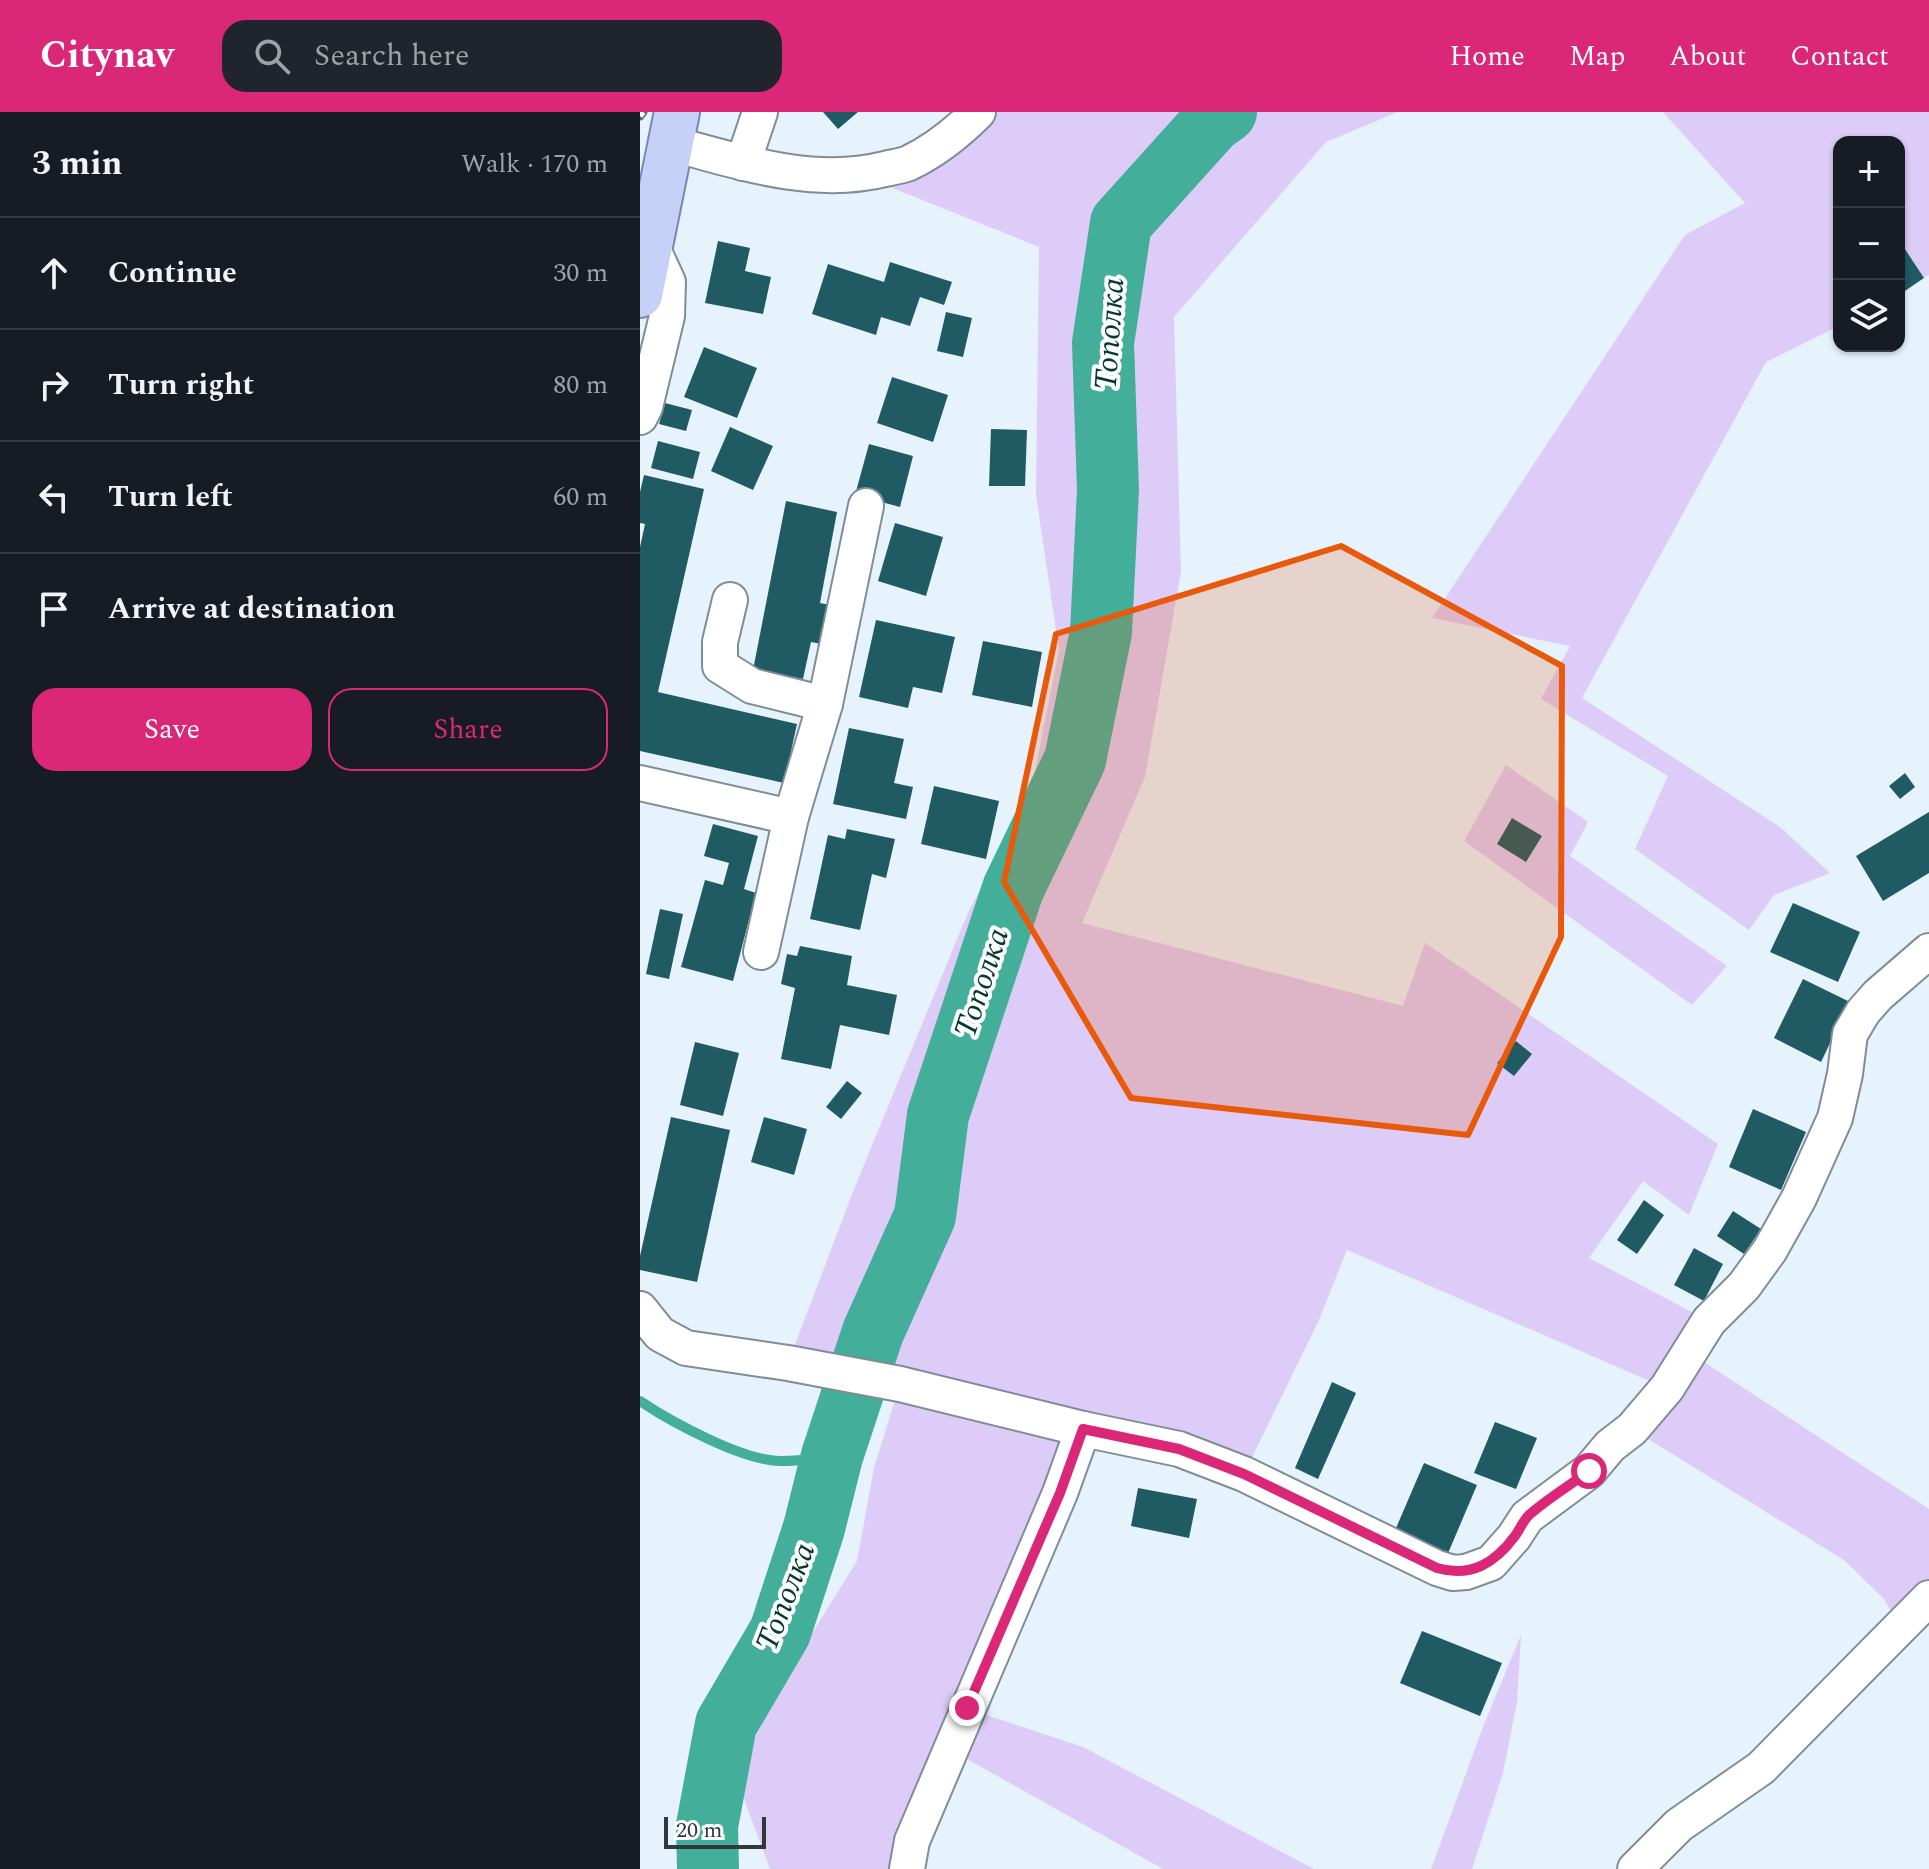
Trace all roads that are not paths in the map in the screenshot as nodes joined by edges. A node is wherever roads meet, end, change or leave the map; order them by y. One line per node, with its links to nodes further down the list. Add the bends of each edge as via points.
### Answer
1 (760, 112): 4 (street)
2 (978, 112): 4 (street, via 909,163 860,175 814,176)
3 (673, 127): 4 (street); 5 (main road)
4 (743, 163)
5 (646, 239): 6 (main road); 7 (street, via 668,282 667,316)
6 (640, 295)
7 (640, 417)
8 (866, 506): 10 (street)
9 (730, 600): 10 (street, via 720,666 752,686)
10 (825, 704): 12 (street)
11 (640, 783): 12 (street)
12 (791, 817): 14 (street)
13 (1929, 951): 16 (street, via 1878,995 1850,1034 1835,1118 1770,1250 1709,1321 1667,1388 1632,1429 1589,1471 1527,1517 1491,1563 1466,1572 1437,1568 1244,1474 1179,1449)
14 (761, 952)
15 (640, 1309): 16 (street, via 660,1334 686,1348 900,1384)
16 (1083, 1429): 18 (street, via 912,1841)
17 (1929, 1598): 19 (street, via 1761,1768 1679,1825)
18 (907, 1869)
19 (1635, 1869)

